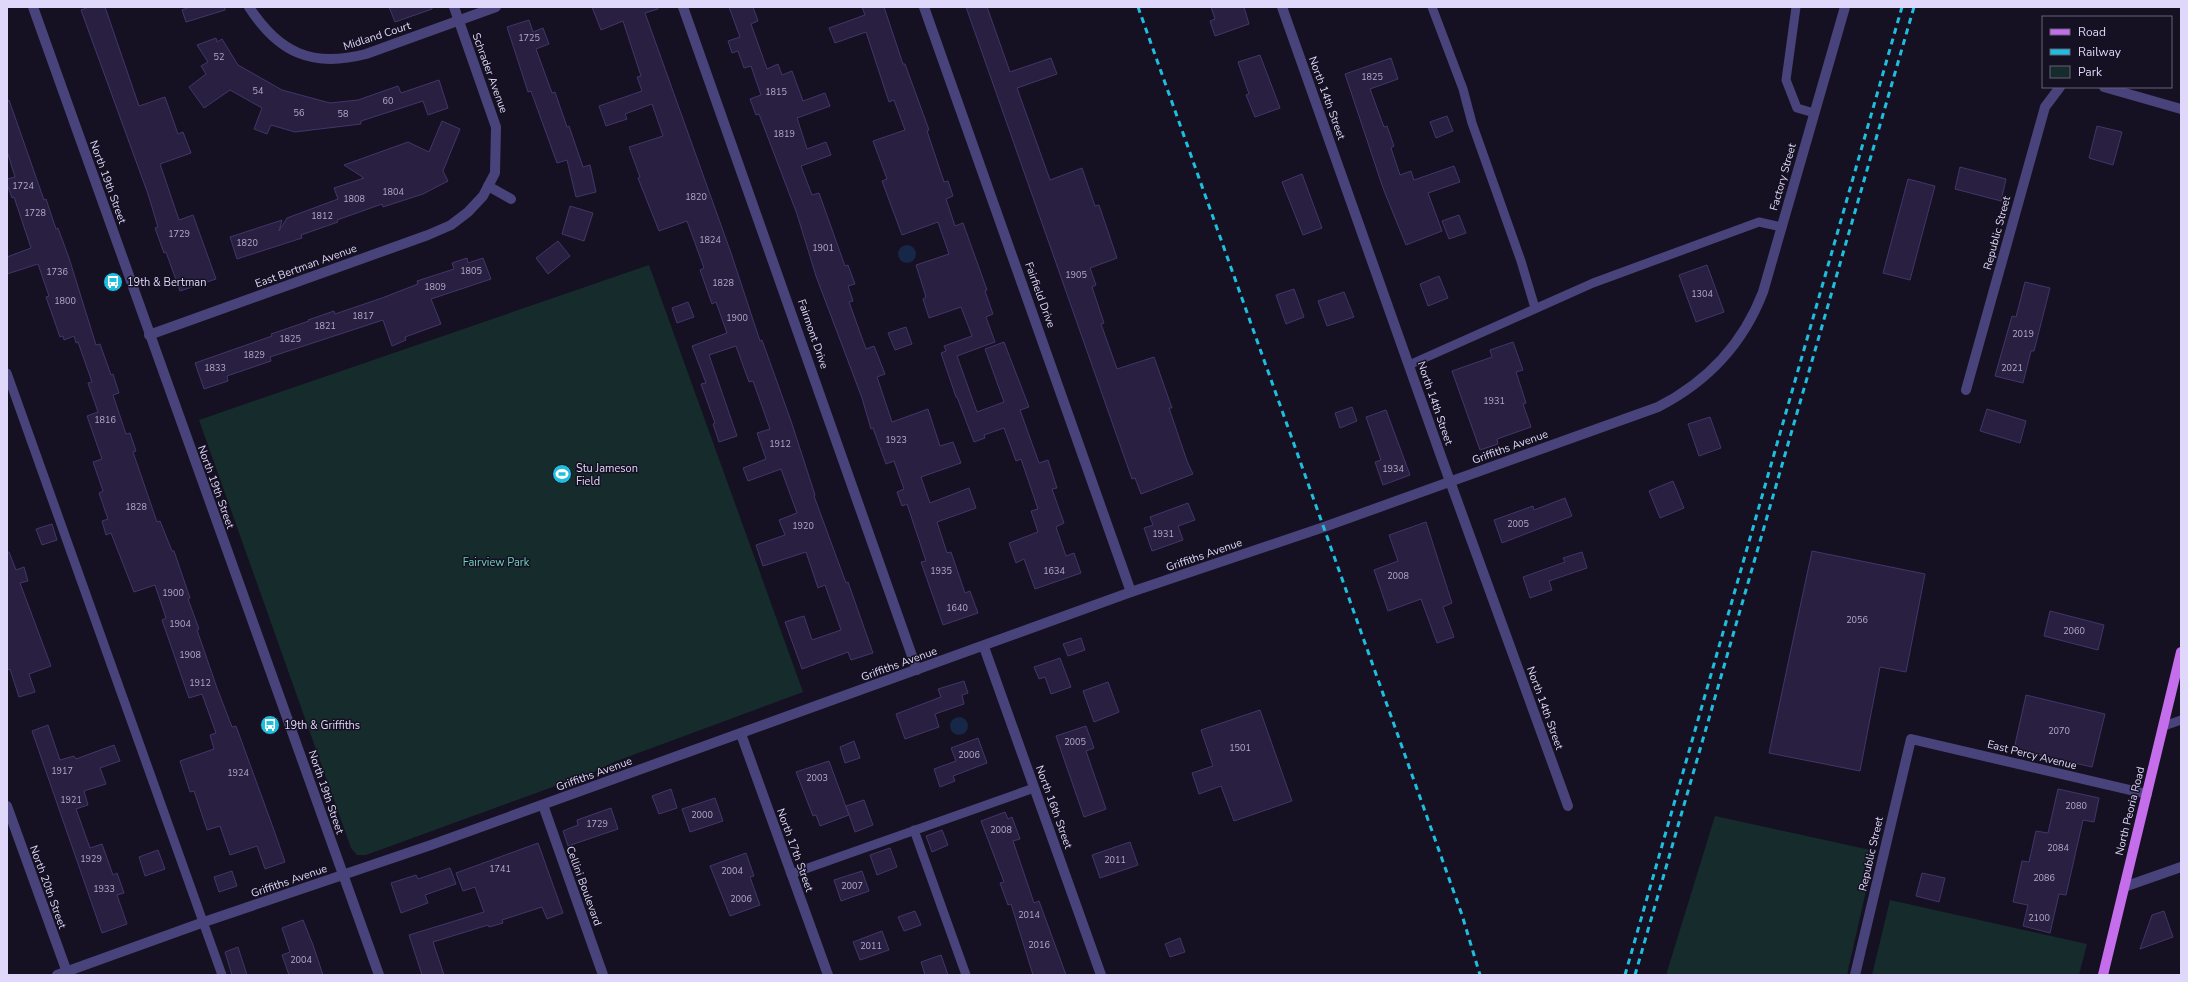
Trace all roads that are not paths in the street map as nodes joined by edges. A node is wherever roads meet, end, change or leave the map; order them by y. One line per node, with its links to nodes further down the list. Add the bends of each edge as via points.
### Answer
1 (32, 7): 21 (street, North 19th Street)
2 (249, 7): 11 (street, Midland Court, via 261,26 274,38 304,56 322,60 346,59 366,54)
3 (454, 7): 11 (street, Schrader Avenue)
4 (496, 7): 11 (street, Midland Court)
5 (683, 7): 30 (street, Fairmont Drive)
6 (924, 7): 27 (street, Fairfield Drive)
7 (1282, 7): 23 (street, North 14th Street)
8 (1432, 7): 20 (lane)
9 (1796, 7): 15 (lane, via 1786,80 1797,108)
10 (1845, 7): 15 (street, Factory Street)
11 (458, 20): 16 (street, Schrader Avenue, via 496,127 495,173)
12 (2059, 88): 25 (street, Republic Street, via 2045,107)
13 (2108, 88): 14 (street)
14 (2181, 109)
15 (1814, 113): 19 (street, Factory Street)
16 (488, 186): 17 (street); 18 (street, Schrader Avenue)
17 (511, 199)
18 (468, 212): 21 (street, East Bertman Avenue, via 451,225 428,235)
19 (1782, 227): 20 (lane, via 1759,222 1592,283); 22 (street, Factory Street, via 1756,311)
20 (1535, 308): 23 (lane)
21 (149, 335): 43 (street, North 19th Street)
22 (1733, 348): 26 (street, Griffiths Avenue, via 1696,384 1658,407)
23 (1409, 365): 26 (street, North 14th Street)
24 (7, 373): 45 (lane)
25 (1966, 390)
26 (1450, 482): 27 (street, Griffiths Avenue); 39 (street, North 14th Street)
27 (1132, 592): 28 (street, Griffiths Avenue)
28 (984, 646): 30 (street, Griffiths Avenue); 35 (street, North 16th Street)
29 (2181, 652): 32 (main road, North Peoria Road)
30 (918, 670): 33 (street, Griffiths Avenue)
31 (2181, 720): 32 (lane)
32 (2164, 726): 36 (main road, North Peoria Road)
33 (741, 734): 37 (street, Griffiths Avenue); 42 (street, North 17th Street)
34 (1911, 738): 36 (street, East Percy Avenue); 53 (street, Republic Street)
35 (1034, 788): 40 (lane); 52 (street, North 16th Street)
36 (2147, 794): 44 (main road, North Peoria Road)
37 (543, 805): 43 (street, Griffiths Avenue); 49 (street, Cellini Boulevard)
38 (7, 806): 46 (street, North 20th Street)
39 (1568, 806)
40 (914, 830): 42 (lane); 51 (lane)
41 (2181, 868): 44 (street)
42 (791, 874): 50 (street, North 17th Street)
43 (343, 875): 45 (street, Griffiths Avenue); 48 (street, North 19th Street)
44 (2124, 887): 54 (main road, North Peoria Road)
45 (204, 922): 46 (street, Griffiths Avenue); 47 (lane)
46 (64, 974)
47 (222, 975)
48 (379, 975)
49 (603, 975)
50 (828, 975)
51 (966, 975)
52 (1101, 975)
53 (1855, 975)
54 (2103, 975)

